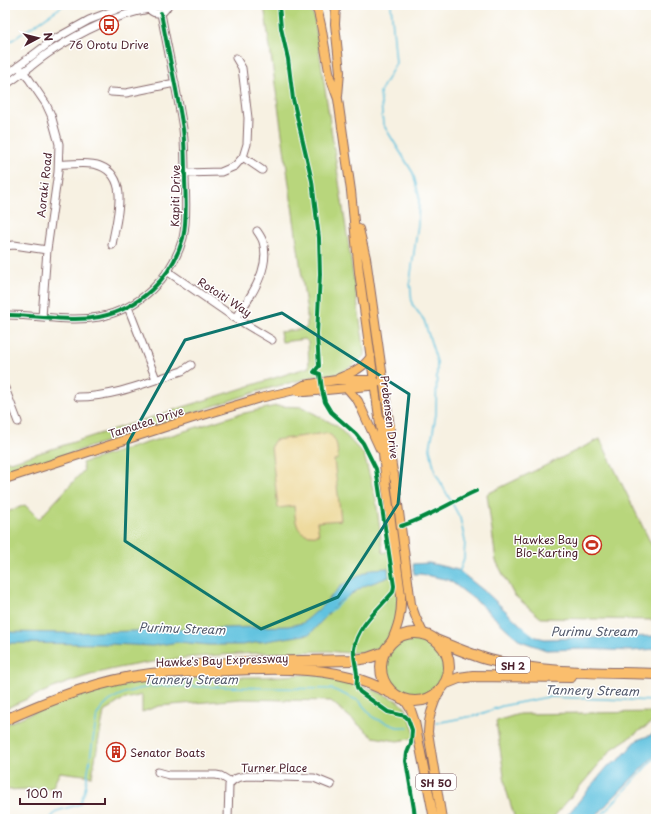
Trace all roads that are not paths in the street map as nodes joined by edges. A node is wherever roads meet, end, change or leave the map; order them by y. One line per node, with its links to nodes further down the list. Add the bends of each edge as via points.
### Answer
1 (128, 5): 8 (street, via 105,13 52,40)
2 (168, 5): 6 (street)
3 (314, 5): 13 (main road, Prebensen Drive, via 321,25 330,77)
4 (336, 5): 13 (main road, Prebensen Drive, via 335,24 340,72)
5 (148, 7): 6 (street, via 155,13); 8 (street, via 83,33)
6 (161, 13): 10 (street, Kapiti Drive)
7 (236, 58): 14 (street, via 242,68 248,118 247,144)
8 (21, 69): 9 (street); 11 (street); 15 (street, Aoraki Road, via 51,115 59,144)
9 (5, 76)
10 (175, 83): 12 (street, via 126,93); 17 (street, Kapiti Drive, via 183,137)
11 (5, 85)
12 (112, 92)
13 (338, 99): 18 (main road, Prebensen Drive)
14 (243, 156): 16 (street); 17 (street, via 235,166 221,172)
15 (59, 164): 20 (street, via 91,164 100,166 114,176 120,196); 22 (street, Aoraki Road)
16 (262, 170)
17 (185, 174): 24 (street, Kapiti Drive, via 186,209 183,237)
18 (351, 191): 23 (main road, Prebensen Drive); 30 (main road, Prebensen Drive)
19 (257, 231): 28 (street, via 265,252 261,273 256,289)
20 (112, 245)
21 (5, 246): 22 (street)
22 (48, 250): 27 (street, Aoraki Road)
23 (366, 258): 34 (main road, via 378,374); 41 (main road, Prebensen Drive, via 385,382)
24 (167, 271): 25 (street, Kapiti Drive, via 151,290); 28 (street, Rotoiti Way)
25 (128, 307): 27 (street, Kapiti Drive, via 104,316 85,319); 32 (street)
26 (5, 315): 27 (street, Kapiti Drive)
27 (42, 317)
28 (235, 318): 29 (street, Rotoiti Way)
29 (272, 340)
30 (371, 356): 33 (main road, via 368,362); 34 (main road, Prebensen Drive)
31 (191, 365): 32 (street, via 182,371)
32 (156, 379): 38 (street, via 110,394)
33 (336, 380): 34 (main road, Tamatea Drive); 37 (main road, Tamatea Drive, via 304,385)
34 (375, 381): 36 (main road, Tamatea Drive, via 369,386); 40 (main road, Prebensen Drive); 41 (main road, via 381,395)
35 (5, 388): 39 (street)
36 (347, 388): 37 (main road, Tamatea Drive, via 306,392); 40 (main road, via 358,401 378,444)
37 (295, 390): 42 (main road, Tamatea Drive, via 190,419)
38 (78, 397)
39 (18, 422)
40 (385, 467): 45 (main road, Prebensen Drive, via 401,601 400,622)
41 (394, 478): 43 (main road, Prebensen Drive, via 411,604)
42 (5, 479)
43 (424, 635): 44 (highway, SH 2); 45 (highway, SH 2, via 410,634)
44 (436, 640): 46 (highway, SH 2, via 473,656 520,666); 48 (highway, SH 50, via 448,660 448,674)
45 (388, 648): 49 (highway, via 382,666 383,675 389,688); 50 (highway, Hawke's Bay Expressway / SH 2, via 368,658 354,660 218,663 157,668 93,681 32,703)
46 (656, 674)
47 (656, 679): 48 (highway, SH 2, via 473,676 459,678)
48 (442, 687): 49 (highway, SH 2, via 432,696 421,700); 57 (main road, SH 50, via 432,707 428,724)
49 (400, 697): 51 (highway, Hawke's Bay Expressway / SH 2, via 357,679 326,672 268,669 176,672 151,674 92,686 43,703); 56 (main road, SH 50, via 411,710 415,722)
50 (5, 716)
51 (5, 720)
52 (158, 772): 53 (street, via 169,775 216,775)
53 (231, 782): 54 (street, Turner Place, via 238,777 314,778); 55 (street, Turner Place, via 228,793)
54 (331, 785)
55 (228, 819)
56 (434, 819)
57 (442, 819)

